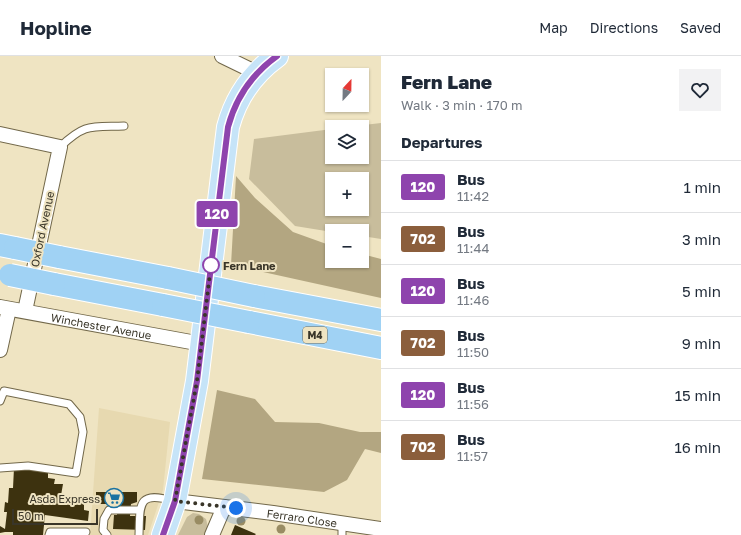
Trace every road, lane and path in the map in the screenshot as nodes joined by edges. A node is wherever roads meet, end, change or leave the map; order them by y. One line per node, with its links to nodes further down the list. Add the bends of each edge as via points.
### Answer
1 (222, 56): 3 (street)
2 (277, 56): 3 (main road)
3 (257, 73): 12 (main road, via 248,83 234,108 227,132)
4 (124, 126): 6 (lane, via 86,128 75,133)
5 (0, 134): 6 (street)
6 (60, 147): 10 (street, Oxford Avenue)
7 (8, 247): 11 (highway, bridge)
8 (5, 274): 13 (highway, M4, bridge)
9 (5, 308): 10 (street, Winchester Avenue); 14 (street)
10 (25, 312): 12 (street, Winchester Avenue)
11 (381, 320)
12 (202, 344): 17 (main road, via 186,449)
13 (381, 348)
14 (0, 350)
15 (0, 401): 16 (lane, via 4,391 69,404 80,417 83,432 76,473 28,466)
16 (0, 468)
17 (175, 501): 18 (street, Ferraro Close); 19 (lane, via 151,496); 26 (main road)
18 (224, 507): 20 (street, Ferraro Close); 27 (street)
19 (140, 510): 24 (lane, via 109,510 104,518 103,530); 25 (lane)
20 (342, 529): 21 (street, Ferraro Close)
21 (381, 529)
22 (86, 532): 23 (lane, via 50,532)
23 (49, 535)
24 (108, 535)
25 (139, 535)
26 (163, 535)
27 (212, 535)

